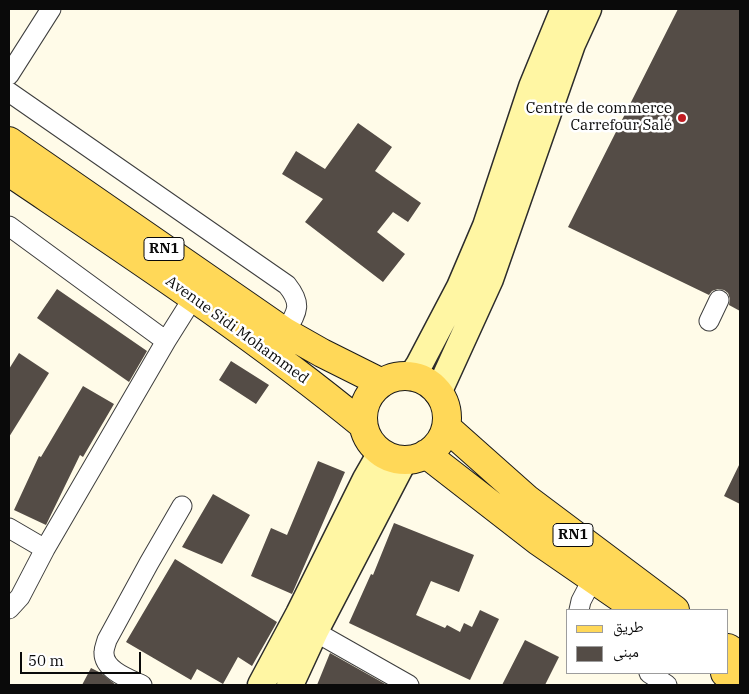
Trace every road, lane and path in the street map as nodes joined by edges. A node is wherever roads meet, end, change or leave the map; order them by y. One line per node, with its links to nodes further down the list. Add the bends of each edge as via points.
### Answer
1 (51, 9): 4 (street)
2 (564, 9): 14 (street, via 532,87 486,226 460,287)
3 (588, 9): 16 (street, via 572,44 490,279)
4 (9, 75)
5 (9, 92): 12 (street, via 287,285 298,303 297,312)
6 (9, 141): 12 (main road, Avenue Sidi Mohammed / RN1)
7 (9, 172): 9 (main road, Avenue Sidi Mohammed / RN1)
8 (9, 226): 13 (street)
9 (193, 298): 13 (street); 17 (main road, Avenue Sidi Mohammed / RN1)
10 (719, 300): 11 (street)
11 (709, 322)
12 (285, 332): 15 (main road, Avenue Sidi Mohammed / RN1)
13 (166, 341): 22 (street)
14 (411, 377): 15 (main road, via 398,377); 16 (main road, via 428,384)
15 (382, 383): 17 (main road, via 367,401)
16 (438, 393): 18 (main road, via 446,411)
17 (364, 424): 19 (main road, RN1, via 368,438)
18 (446, 427): 19 (main road, via 439,443); 27 (main road, RN1, via 527,500)
19 (404, 456): 23 (main road, RN1); 28 (street, via 366,479)
20 (182, 506): 34 (street, via 111,632 104,652 106,663 113,670)
21 (9, 528): 22 (street)
22 (45, 549): 24 (street, via 20,598)
23 (594, 578): 25 (street); 26 (main road, RN1)
24 (9, 609)
25 (579, 609)
26 (637, 609)
27 (674, 609)
28 (305, 626): 35 (street); 36 (street); 37 (street)
29 (729, 649): 30 (main road)
30 (740, 656)
31 (650, 674): 38 (street)
32 (727, 674): 33 (main road)
33 (740, 683)
34 (142, 685)
35 (261, 685)
36 (290, 685)
37 (409, 685)
38 (667, 685)

